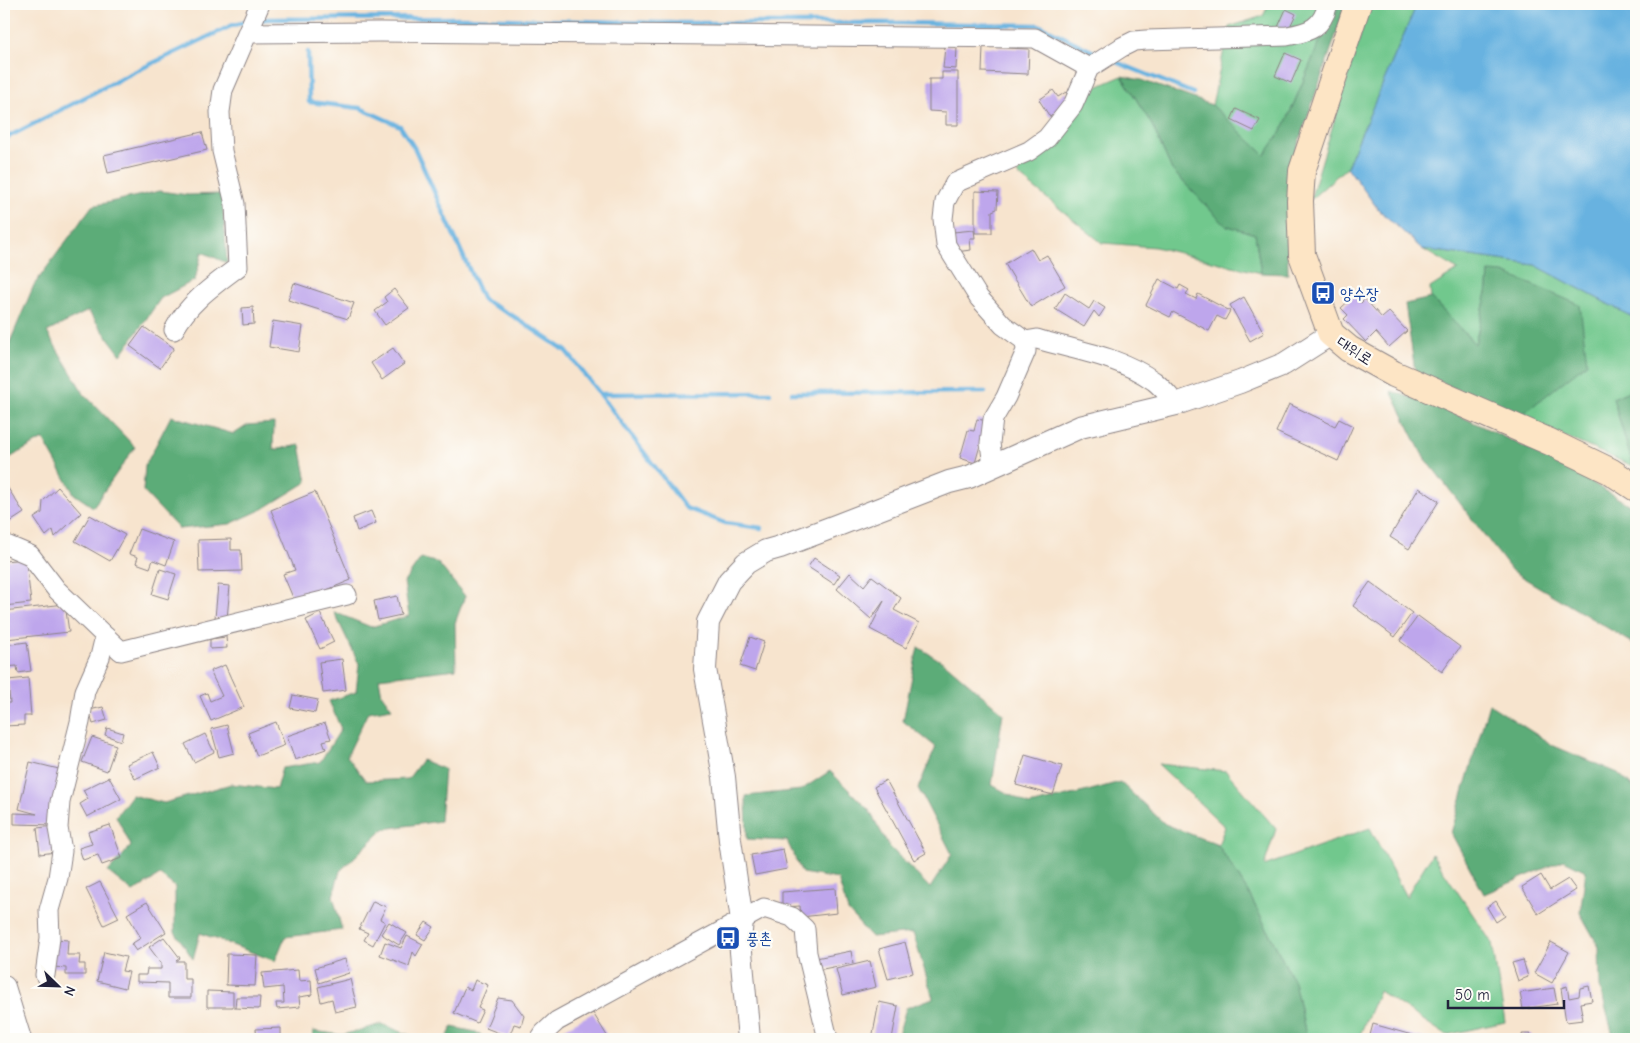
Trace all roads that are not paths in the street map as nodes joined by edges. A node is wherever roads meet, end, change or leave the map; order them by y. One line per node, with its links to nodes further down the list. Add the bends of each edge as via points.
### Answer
1 (1328, 4): 4 (street, via 1325,15 1309,32 1287,36 1140,40 1122,47)
2 (1358, 4): 6 (main road, 대위로, via 1302,171 1302,255)
3 (253, 20): 4 (street, via 380,32 1035,38); 5 (street, via 222,90 220,112 222,151 235,204 238,267 202,296 182,316)
4 (1100, 62): 7 (street, via 1047,138 1029,150 955,183 945,202 946,245 979,298 1003,325)
5 (174, 330)
6 (1331, 334): 8 (street, via 1284,364); 10 (main road, 대위로, via 1349,349 1394,374 1550,442 1610,471)
7 (1025, 341): 8 (street, via 1037,339 1125,364 1155,382); 9 (street, via 1026,350 993,419 990,443)
8 (1176, 404): 9 (street, via 1080,427)
9 (993, 466): 14 (street, via 766,551 746,563 719,598 708,622 704,669 724,777)
10 (1636, 488)
11 (4, 544): 13 (street, via 30,555 56,589)
12 (347, 595): 13 (street, via 121,650)
13 (105, 636): 15 (street, via 85,691 60,802 58,828 62,851 49,910 50,938)
14 (742, 920): 18 (street, via 557,1021); 19 (street, via 740,941); 20 (street, via 764,908 792,917 805,929 807,953)
15 (45, 975)
16 (4, 987): 17 (street)
17 (20, 1039)
18 (540, 1039)
19 (748, 1039)
20 (828, 1039)

